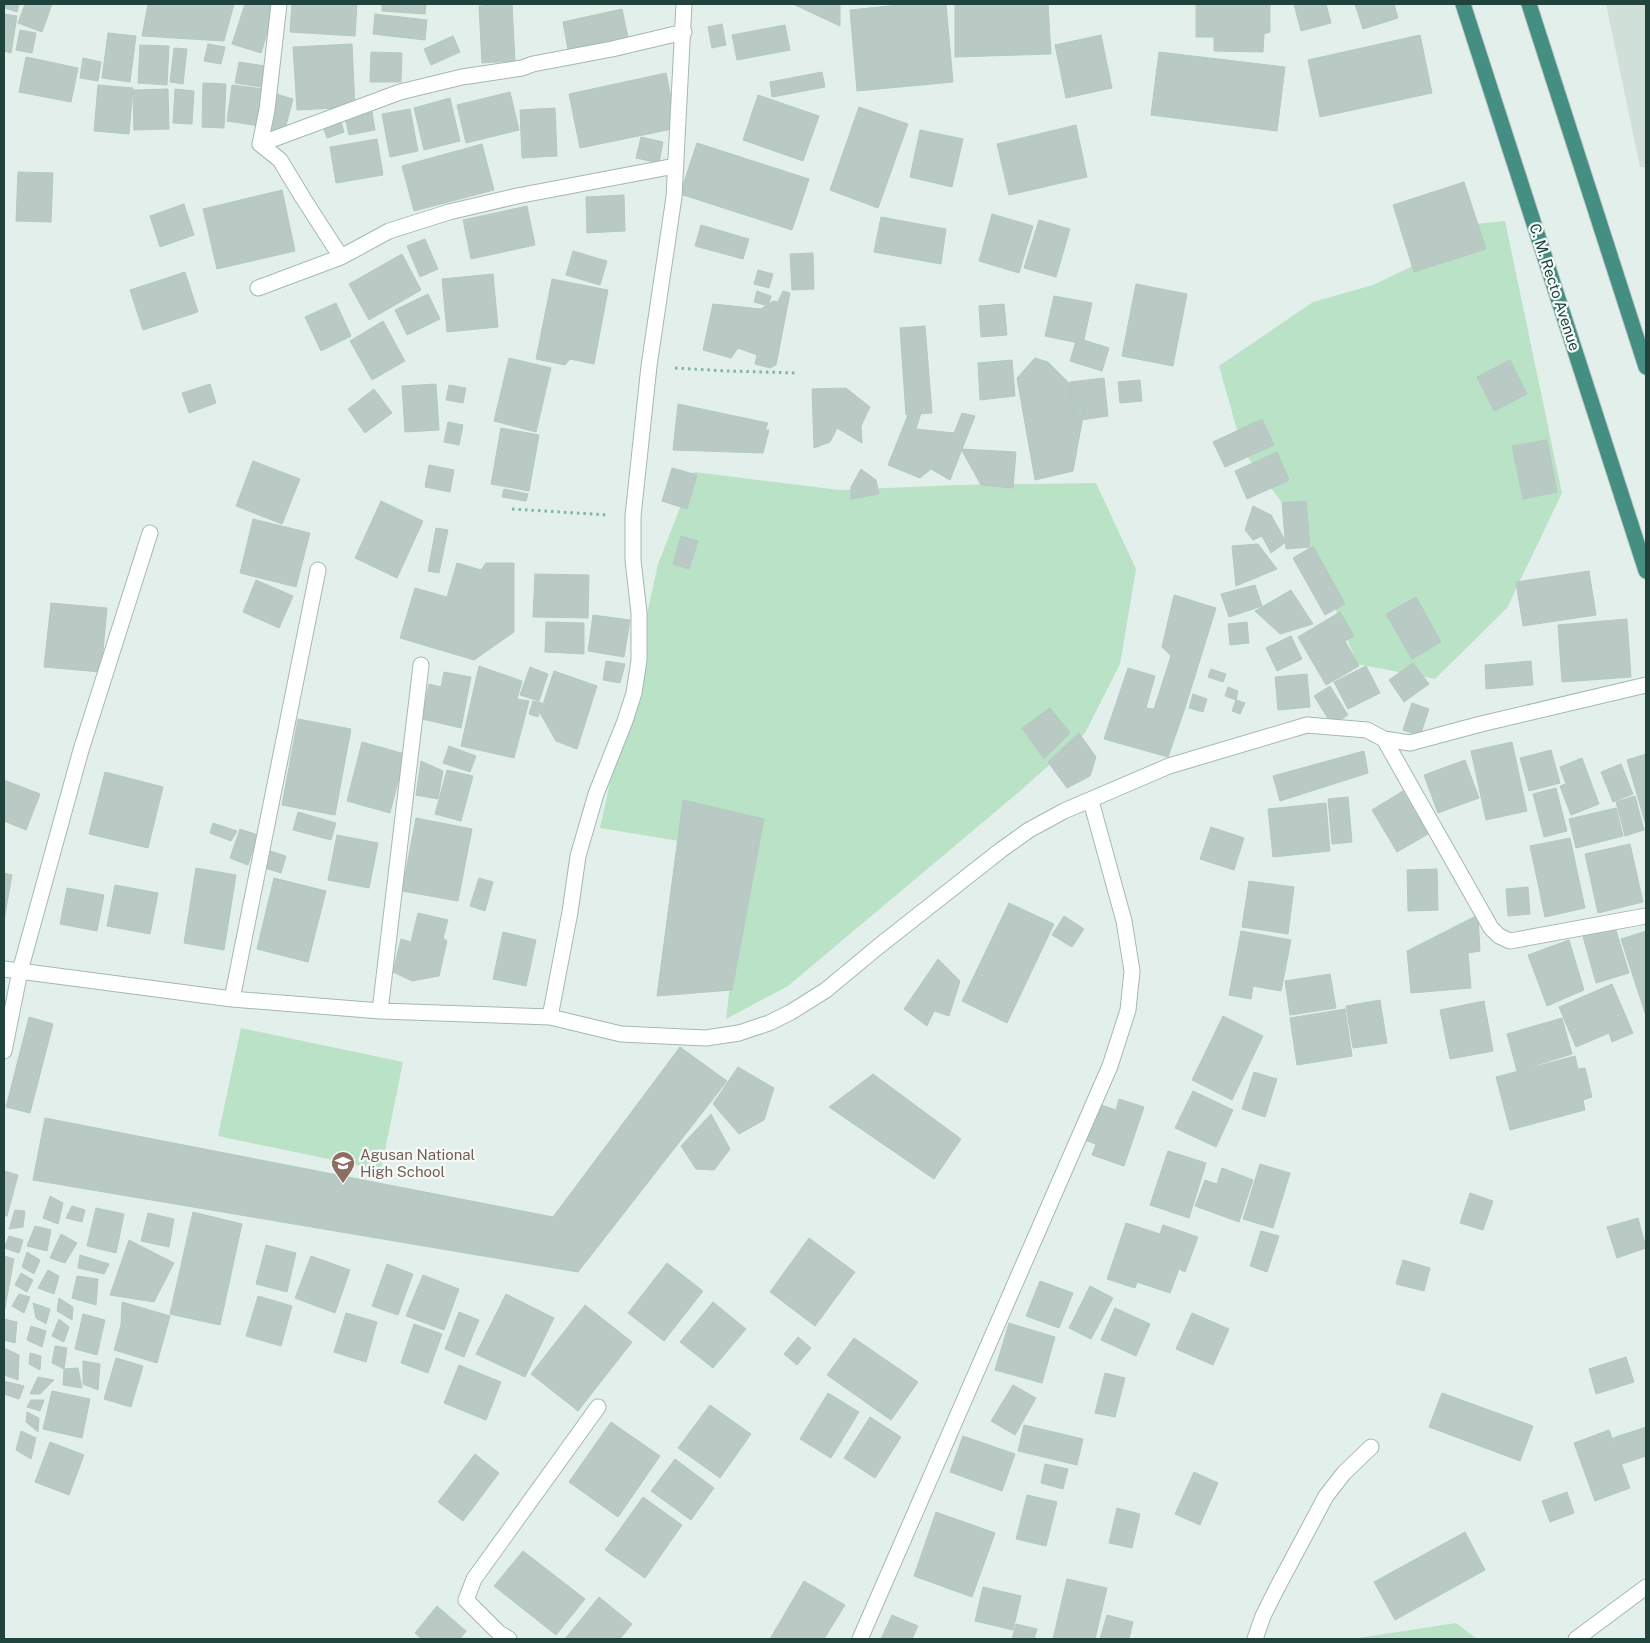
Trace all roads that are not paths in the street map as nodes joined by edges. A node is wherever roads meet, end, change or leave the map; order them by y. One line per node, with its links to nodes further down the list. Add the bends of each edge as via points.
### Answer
1 (279, 4): 6 (street)
2 (684, 4): 5 (street)
3 (1463, 4): 13 (highway, C. M. Recto Avenue)
4 (1529, 4): 10 (highway)
5 (684, 32): 6 (street, via 400,92); 7 (street)
6 (260, 144): 8 (street, via 280,160)
7 (675, 166): 8 (street, via 449,212 389,231); 23 (street, via 674,197 649,366 633,516 639,660 634,693 596,794 578,856)
8 (341, 257): 9 (street)
9 (258, 288)
10 (1646, 367)
11 (150, 532): 20 (street, via 81,750)
12 (318, 570): 21 (street)
13 (1646, 571)
14 (421, 665): 22 (street)
15 (1646, 684): 16 (street, via 1410,744)
16 (1384, 739): 17 (street, via 1367,730 1307,725 1169,766); 18 (street, via 1491,928 1499,936 1510,941)
17 (1091, 801): 23 (street, via 1029,830 826,990 769,1023 739,1033 706,1038 621,1034); 29 (street, via 1124,921 1132,971 1128,1010 1106,1075)
18 (1646, 916)
19 (4, 969): 20 (street)
20 (20, 971): 21 (street); 24 (street)
21 (232, 999): 22 (street)
22 (380, 1010): 23 (street)
23 (550, 1017)
24 (4, 1051)
25 (598, 1407): 28 (street, via 474,1578 466,1600)
26 (1371, 1447): 30 (street, via 1326,1496 1263,1616)
27 (1646, 1587): 31 (street)
28 (509, 1639)
29 (860, 1639)
30 (1255, 1639)
31 (1576, 1639)

